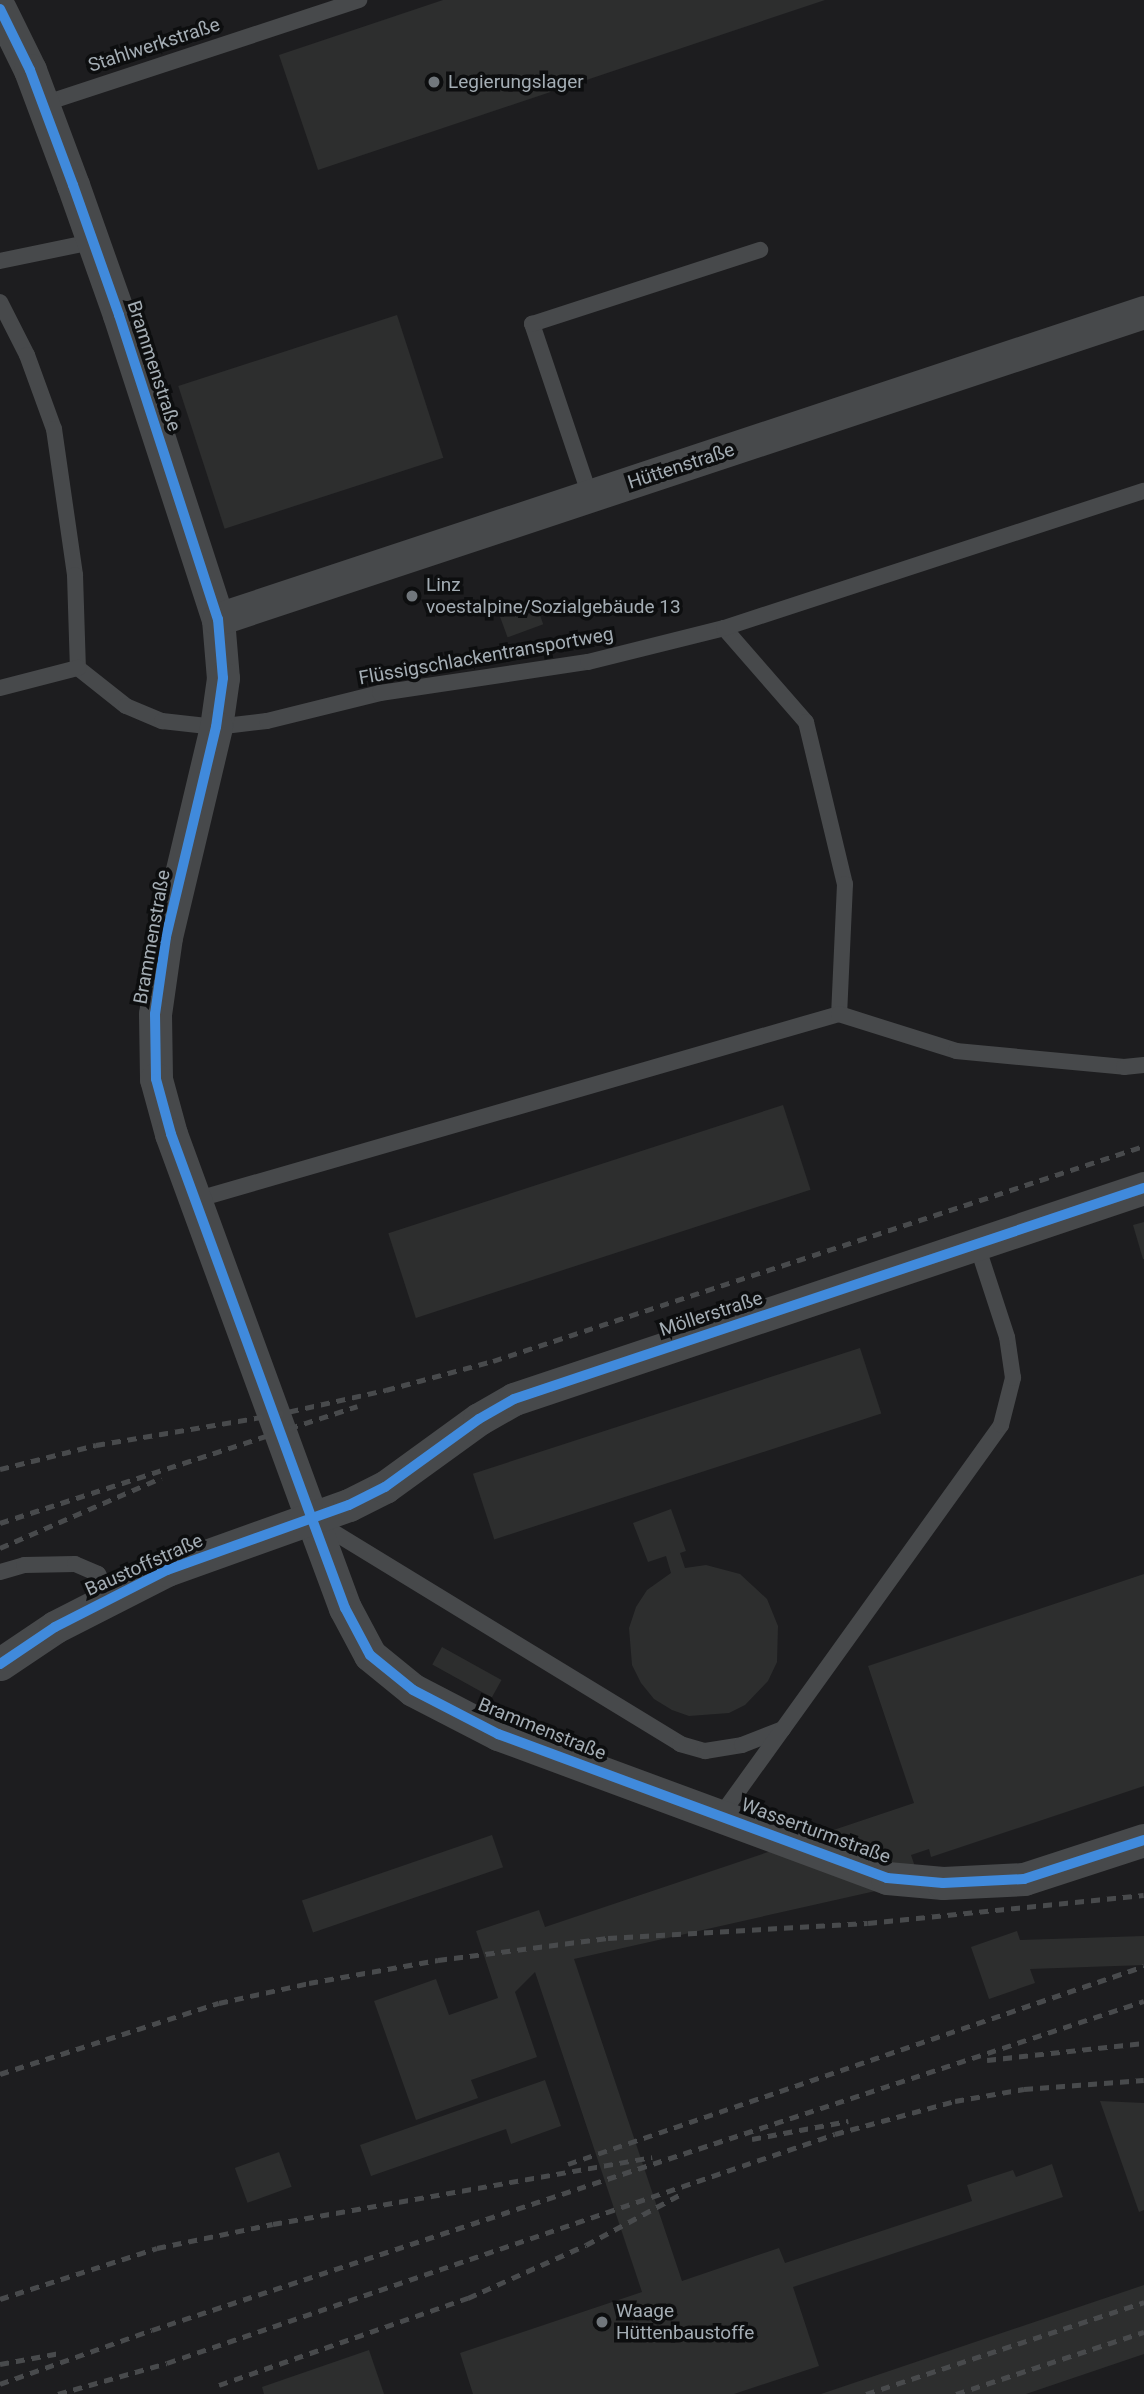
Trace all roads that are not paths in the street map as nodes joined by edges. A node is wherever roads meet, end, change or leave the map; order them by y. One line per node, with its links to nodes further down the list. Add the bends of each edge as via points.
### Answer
1 (359, 0): 3 (lane, Stahlwerkstraße)
2 (0, 9): 3 (street, Brammenstraße)
3 (43, 104): 4 (street, Brammenstraße)
4 (92, 243): 6 (lane); 11 (street, Brammenstraße)
5 (760, 250): 10 (lane, via 532,324)
6 (0, 261)
7 (0, 302): 13 (lane, via 27,355 54,429 75,575)
8 (1144, 312): 10 (street, Hüttenstraße)
9 (1144, 491): 12 (lane, Flüssigschlackentransportweg)
10 (590, 495): 11 (street, Hüttenstraße)
11 (218, 619): 15 (street, Brammenstraße, via 223,678)
12 (724, 628): 15 (lane, Flüssigschlackentransportweg, via 588,662 380,693 267,721); 16 (lane, via 806,722 845,884)
13 (78, 668): 14 (lane); 15 (lane, Flüssigschlackentransportweg, via 126,706 162,721)
14 (0, 688)
15 (216, 727): 19 (street, Brammenstraße, via 166,937 155,1014 156,1079)
16 (839, 1014): 17 (lane, via 956,1051); 19 (lane)
17 (1144, 1065)
18 (1144, 1188): 20 (street, Möllerstraße)
19 (195, 1200): 21 (street, Brammenstraße)
20 (977, 1245): 21 (street, Möllerstraße, via 514,1399 385,1487); 25 (lane, via 1007,1337 1013,1378 1001,1425)
21 (312, 1519): 23 (street, Baustoffstraße, via 167,1570); 25 (lane, via 680,1744 705,1751 742,1745); 26 (street, Brammenstraße, via 345,1608 370,1655 413,1690 498,1734)
22 (0, 1572): 23 (lane, via 24,1565 75,1564 98,1574)
23 (111, 1597): 24 (street, Baustoffstraße)
24 (0, 1664)
25 (783, 1729): 26 (lane)
26 (722, 1815): 27 (street, Wasserturmstraße, via 887,1878 943,1883 1024,1879)
27 (1144, 1840)

